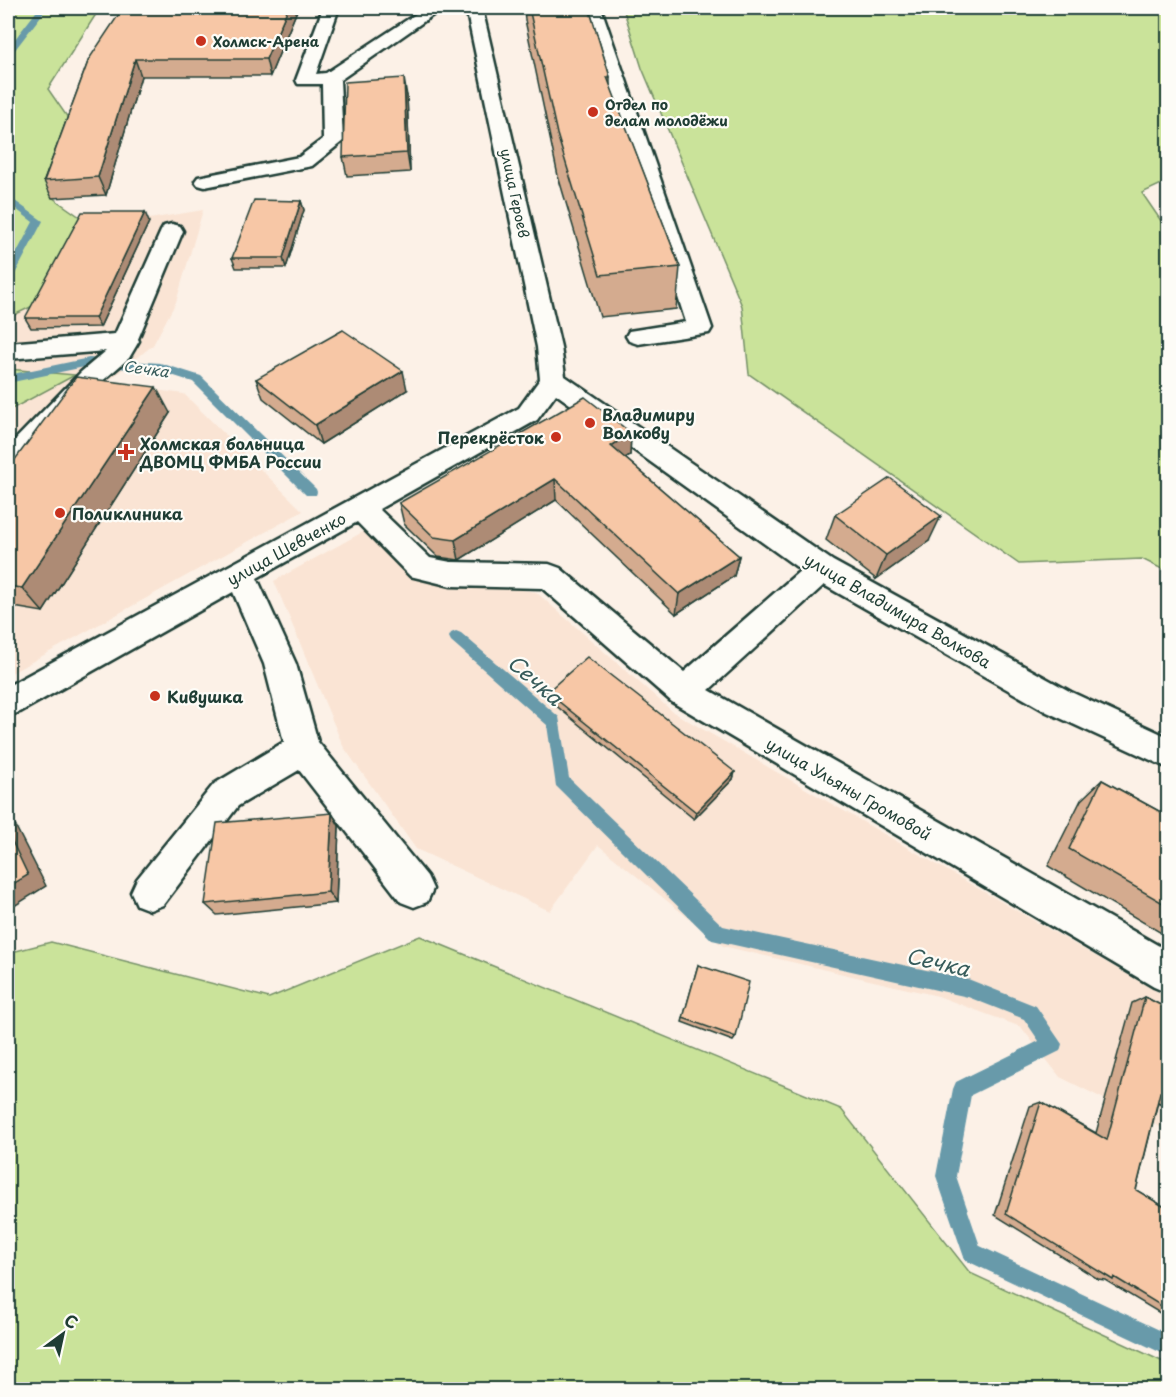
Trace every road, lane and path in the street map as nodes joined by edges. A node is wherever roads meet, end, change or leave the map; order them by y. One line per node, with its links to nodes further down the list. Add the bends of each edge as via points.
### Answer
1 (332, 8): 5 (street, via 305,80)
2 (435, 8): 5 (street)
3 (474, 8): 11 (street, улица Героев)
4 (593, 8): 8 (street, via 700,328)
5 (330, 78): 6 (street, via 333,141 305,162)
6 (204, 181)
7 (172, 231): 9 (street)
8 (638, 336)
9 (123, 347): 10 (street); 12 (street)
10 (8, 351)
11 (553, 380): 13 (street, улица Шевченко, via 528,414); 14 (street, улица Владимира Волкова)
12 (8, 463)
13 (359, 507): 15 (street, улица Шевченко); 16 (street, улица Ульяны Громовой, via 421,568 451,574 549,576)
14 (822, 569): 16 (street); 19 (street, улица Владимира Волкова, via 1059,702)
15 (240, 573): 17 (street, улица Шевченко); 18 (street, via 280,664)
16 (684, 692): 22 (street, улица Ульяны Громовой)
17 (16, 694)
18 (303, 749): 20 (street); 21 (street, via 226,795)
19 (1168, 753)
20 (414, 889)
21 (150, 892)
22 (1168, 973)

